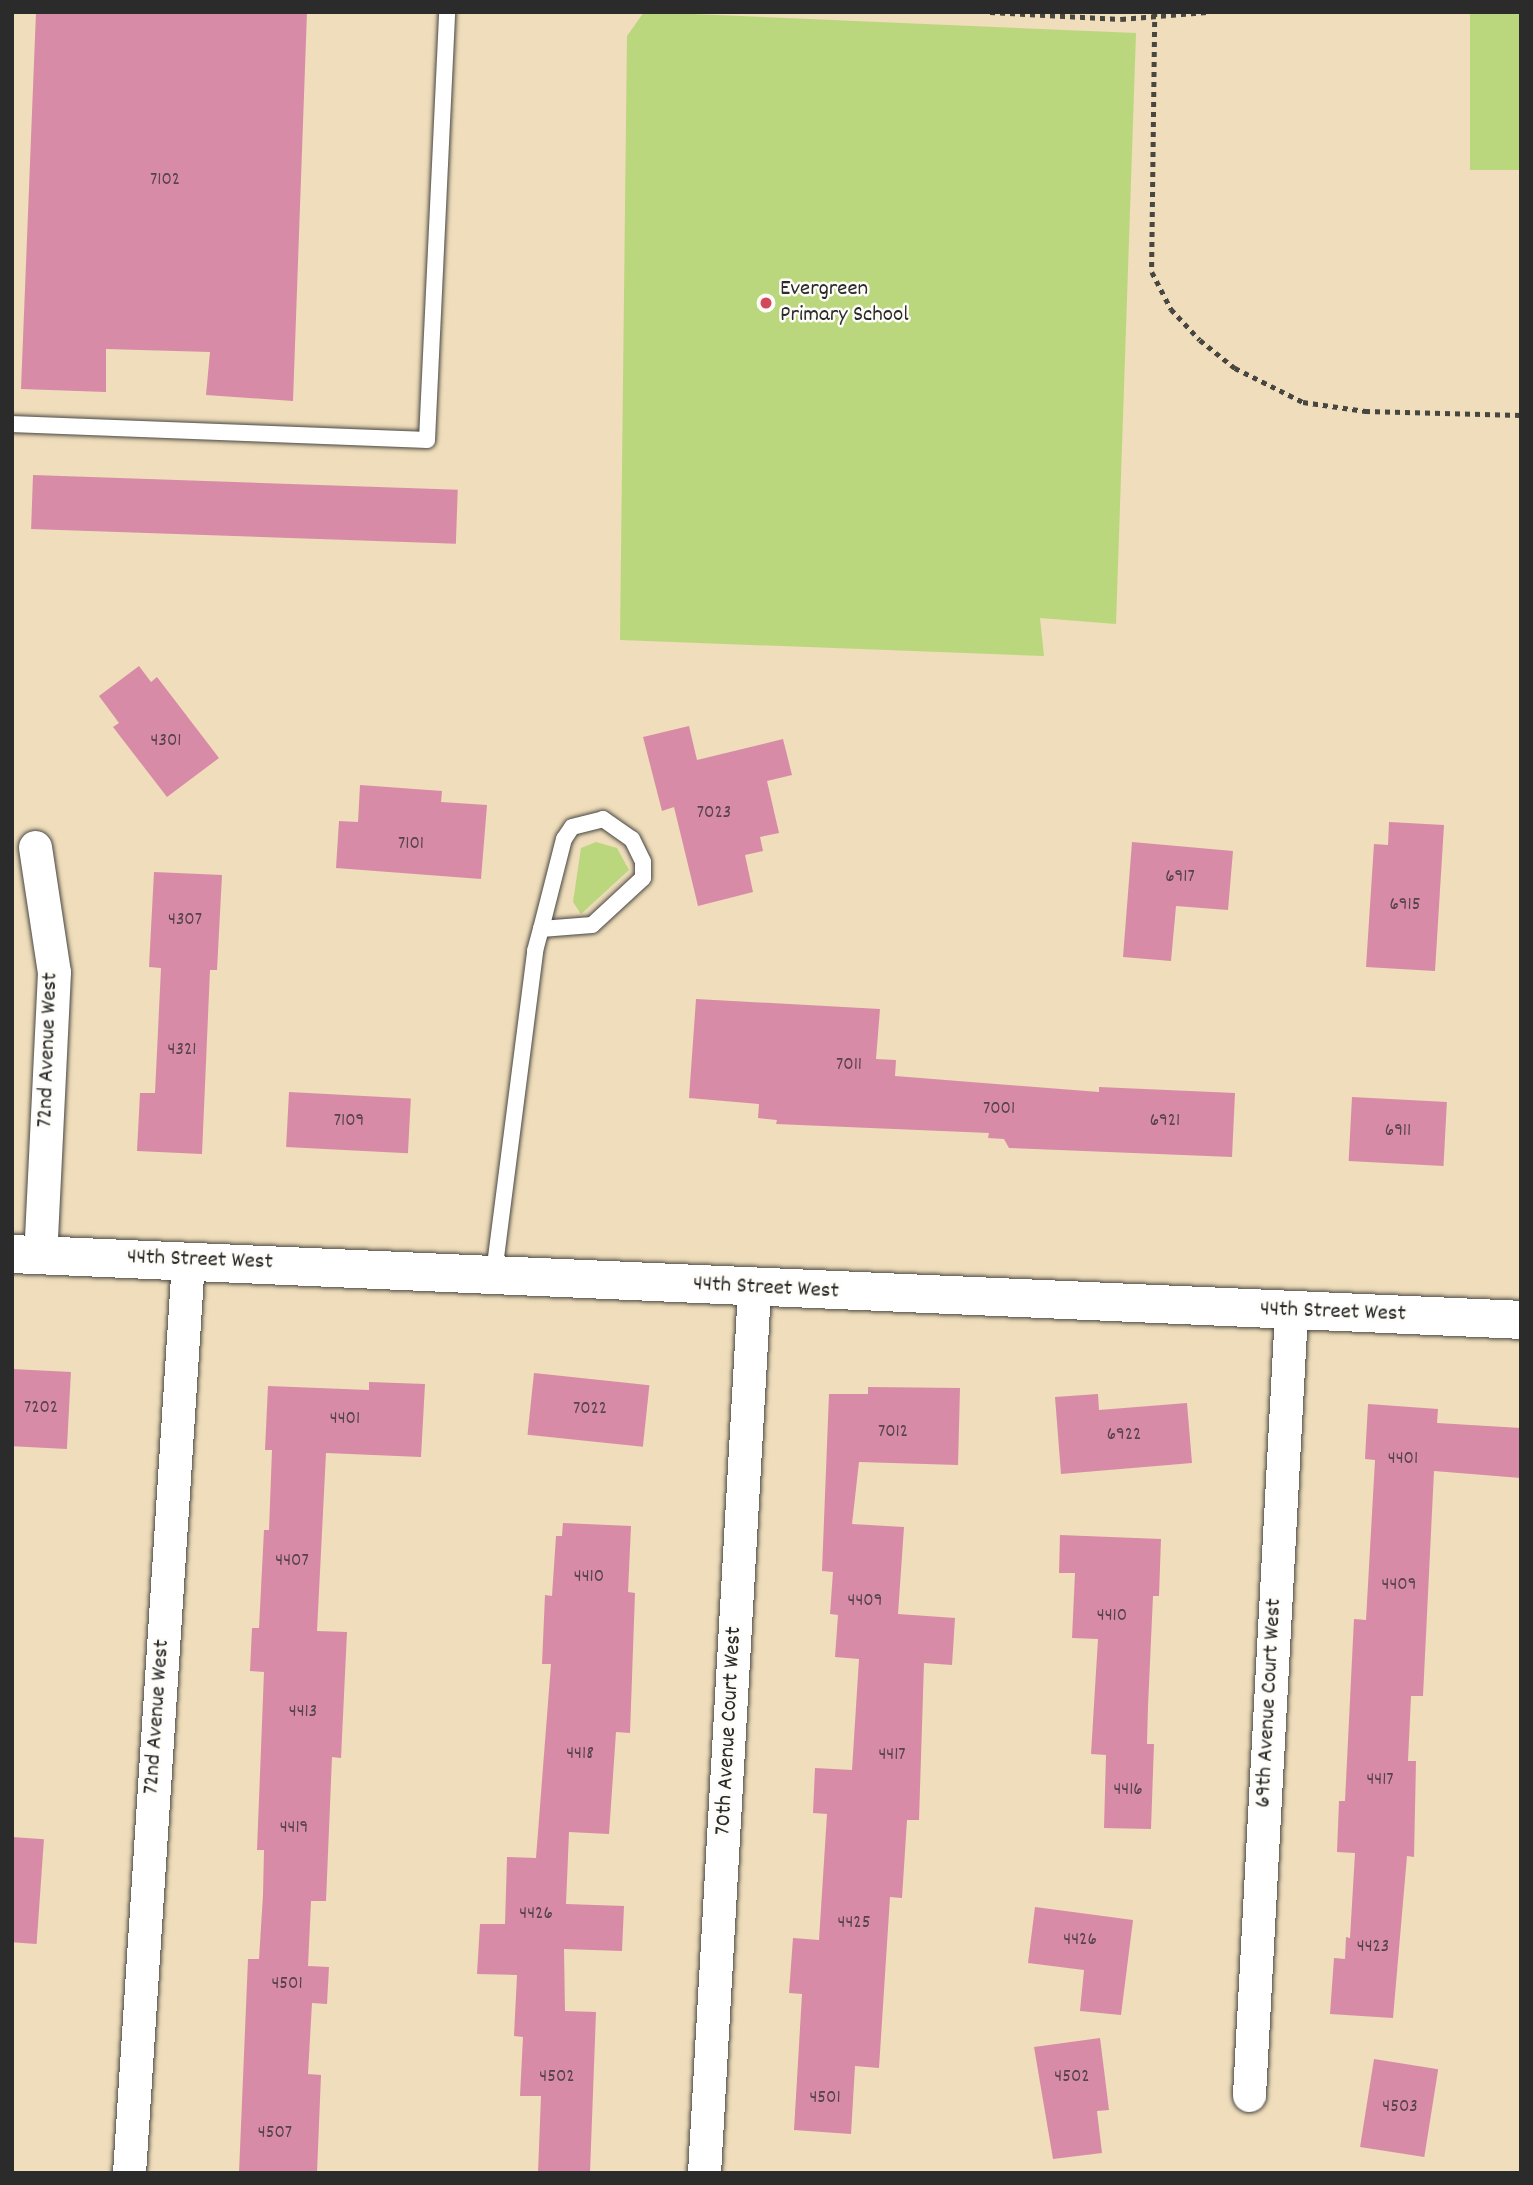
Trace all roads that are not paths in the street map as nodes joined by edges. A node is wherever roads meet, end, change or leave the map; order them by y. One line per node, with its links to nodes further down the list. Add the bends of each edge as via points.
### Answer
1 (447, 12): 2 (lane, via 427,440)
2 (12, 425)
3 (35, 847): 5 (street, 72nd Avenue West, via 54,972)
4 (541, 929): 4 (lane, via 572,827 603,819 617,826 632,839 643,862 643,878 592,925); 7 (lane)
5 (26, 1254): 6 (street, 44th Street West)
6 (188, 1261): 7 (street, 44th Street West); 12 (street, 72nd Avenue West)
7 (494, 1273): 8 (street, 44th Street West)
8 (754, 1289): 9 (street, 44th Street West); 13 (street, 70th Avenue Court West)
9 (1291, 1311): 10 (street, 44th Street West); 11 (street, 69th Avenue Court West)
10 (1521, 1320)
11 (1249, 2095)
12 (129, 2173)
13 (704, 2173)

